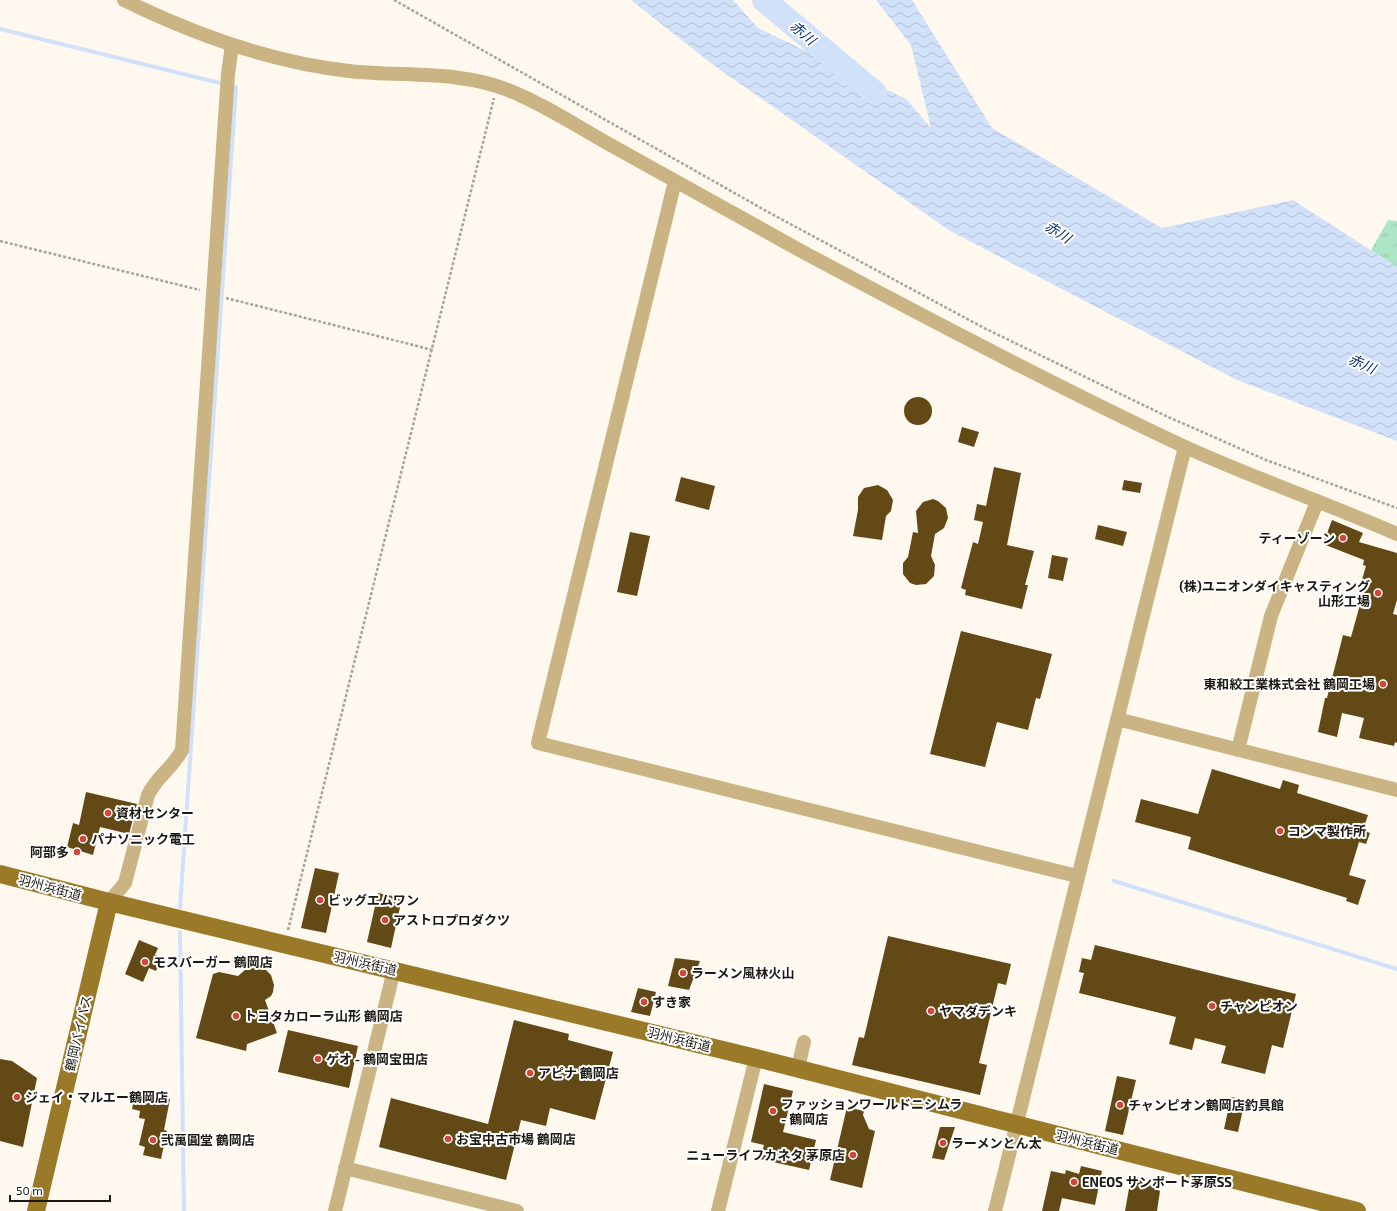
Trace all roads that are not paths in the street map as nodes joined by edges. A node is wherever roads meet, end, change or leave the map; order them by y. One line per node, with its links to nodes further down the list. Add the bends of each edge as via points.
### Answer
1 (124, 0): 2 (street)
2 (232, 46): 3 (street, via 309,65 370,73 452,77 496,86 525,98); 12 (street, via 227,82 182,750 174,764 153,785 148,795 125,883)
3 (675, 181): 4 (street, via 930,318); 11 (street, via 538,743)
4 (1185, 447): 5 (street); 7 (street)
5 (1317, 502): 6 (street); 8 (street, via 1271,616)
6 (1397, 534)
7 (1117, 719): 8 (street); 11 (street)
8 (1238, 750): 9 (street)
9 (1397, 790)
10 (0, 874): 12 (main road, 羽州浜街道)
11 (1077, 876): 17 (street)
12 (109, 902): 13 (main road, 羽州浜街道); 19 (main road, 鶴岡バイパス)
13 (394, 970): 15 (main road, 羽州浜街道); 18 (street)
14 (804, 1042): 16 (street)
15 (756, 1058): 16 (main road, 羽州浜街道); 22 (street)
16 (798, 1068): 17 (main road, 羽州浜街道)
17 (1016, 1125): 23 (street); 24 (main road, 羽州浜街道)
18 (345, 1168): 20 (street); 21 (street)
19 (36, 1211)
20 (335, 1211)
21 (517, 1211)
22 (718, 1211)
23 (995, 1211)
24 (1357, 1211)

